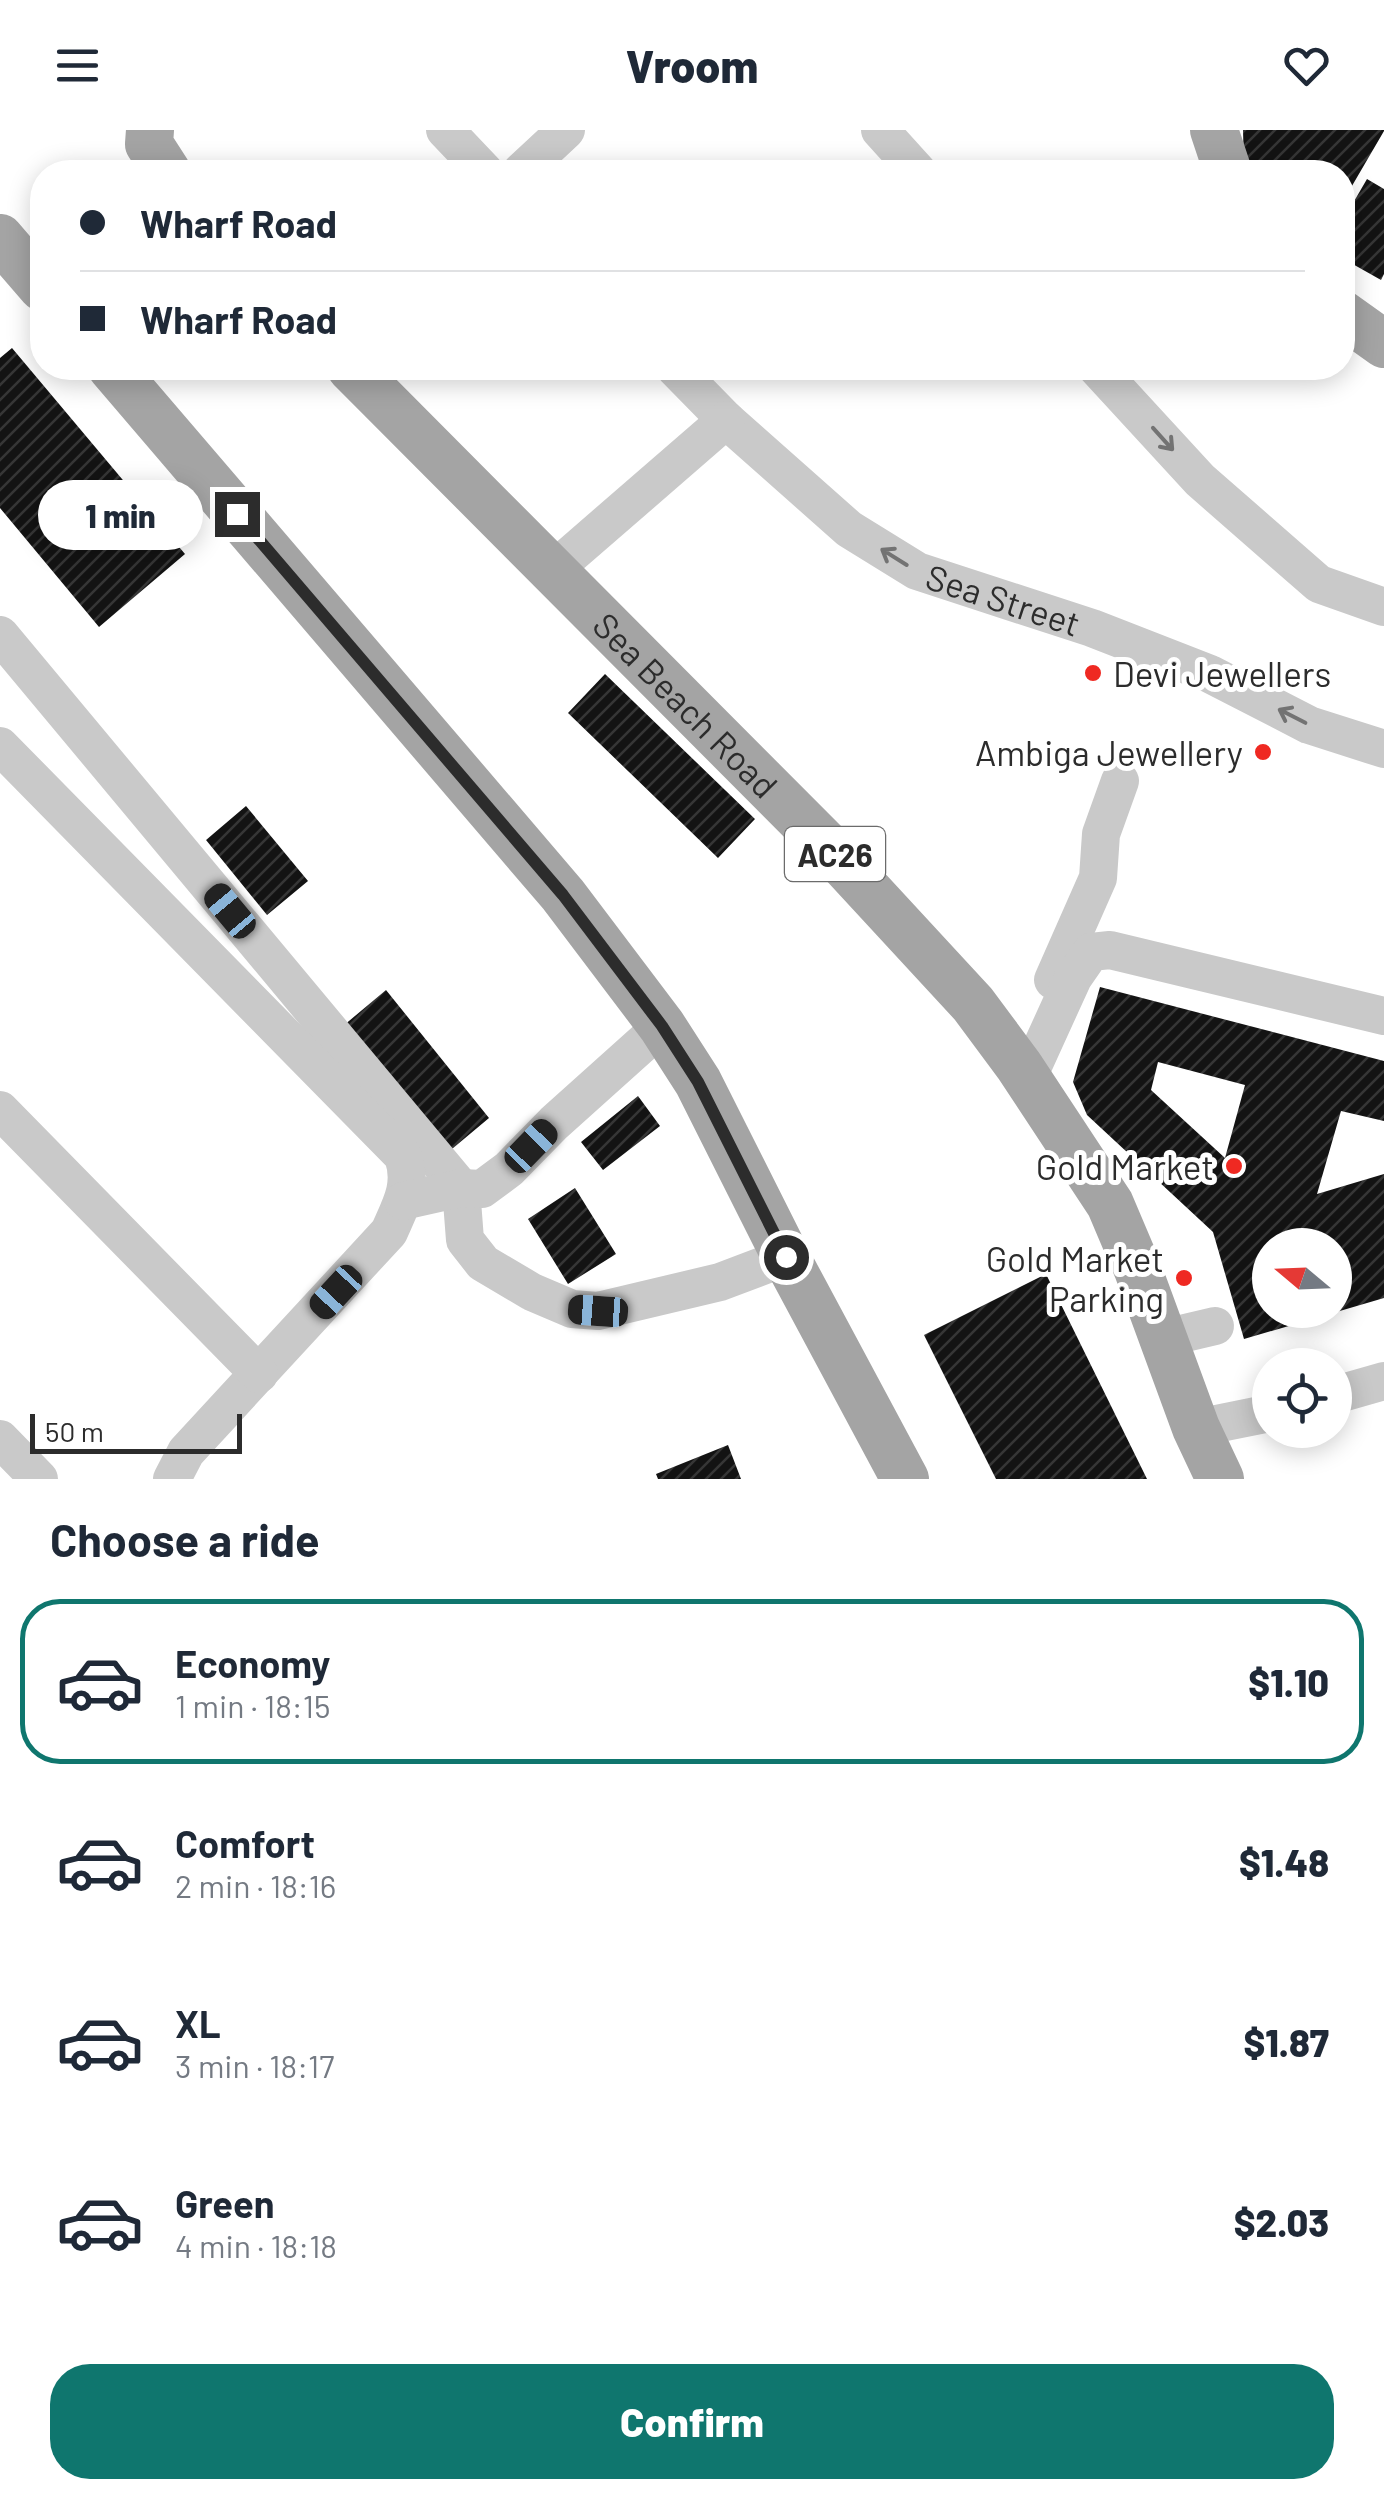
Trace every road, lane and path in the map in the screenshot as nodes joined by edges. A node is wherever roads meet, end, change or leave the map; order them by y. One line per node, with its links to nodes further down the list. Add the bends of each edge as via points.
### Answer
1 (150, 130): 6 (main road, via 149,144)
2 (446, 130): 7 (street)
3 (566, 130): 8 (street)
4 (880, 130): 9 (street)
5 (1214, 130): 10 (main road)
6 (159, 160)
7 (473, 160)
8 (535, 160)
9 (907, 160)
10 (1224, 160)
11 (0, 238): 12 (main road)
12 (30, 274)
13 (1355, 323): 14 (main road)
14 (1384, 344)
15 (122, 380): 27 (main road, via 563,895)
16 (364, 380): 20 (main road, Sea Beach Road / AC26)
17 (687, 380): 19 (street, Sea Street)
18 (1108, 380): 21 (street, one-way to 21, via 1200,480 1319,584)
19 (726, 420): 20 (street); 24 (street, Sea Street, one-way to 19, via 1310,725 1210,674 1092,628 917,572 849,530)
20 (552, 571): 28 (main road, Sea Beach Road / AC26, via 828,846 972,1004)
21 (1384, 607)
22 (0, 635): 30 (street)
23 (0, 746): 31 (street, via 403,1156 409,1173)
24 (1384, 749)
25 (1120, 781): 28 (street, via 1101,834 1098,878)
26 (1384, 1016): 28 (street, via 1110,950 1091,952)
27 (662, 1026): 30 (street, via 509,1170 482,1189); 32 (main road, via 698,1082)
28 (1022, 1071): 34 (main road, Sea Beach Road / AC26, via 1110,1204)
29 (0, 1110): 35 (street)
30 (460, 1188): 31 (street); 32 (street, via 465,1240 483,1263 572,1309 598,1311 720,1282)
31 (402, 1201): 35 (street, via 389,1232)
32 (786, 1257): 43 (main road)
33 (1215, 1326): 34 (street)
34 (1164, 1338): 39 (main road, Sea Beach Road / AC26)
35 (258, 1374): 42 (street, via 186,1452)
36 (1384, 1381): 37 (street)
37 (1352, 1389)
38 (1252, 1417): 39 (street)
39 (1196, 1428): 44 (main road, Sea Beach Road)
40 (0, 1439): 41 (street)
41 (40, 1479)
42 (172, 1479)
43 (905, 1479)
44 (1220, 1479)

